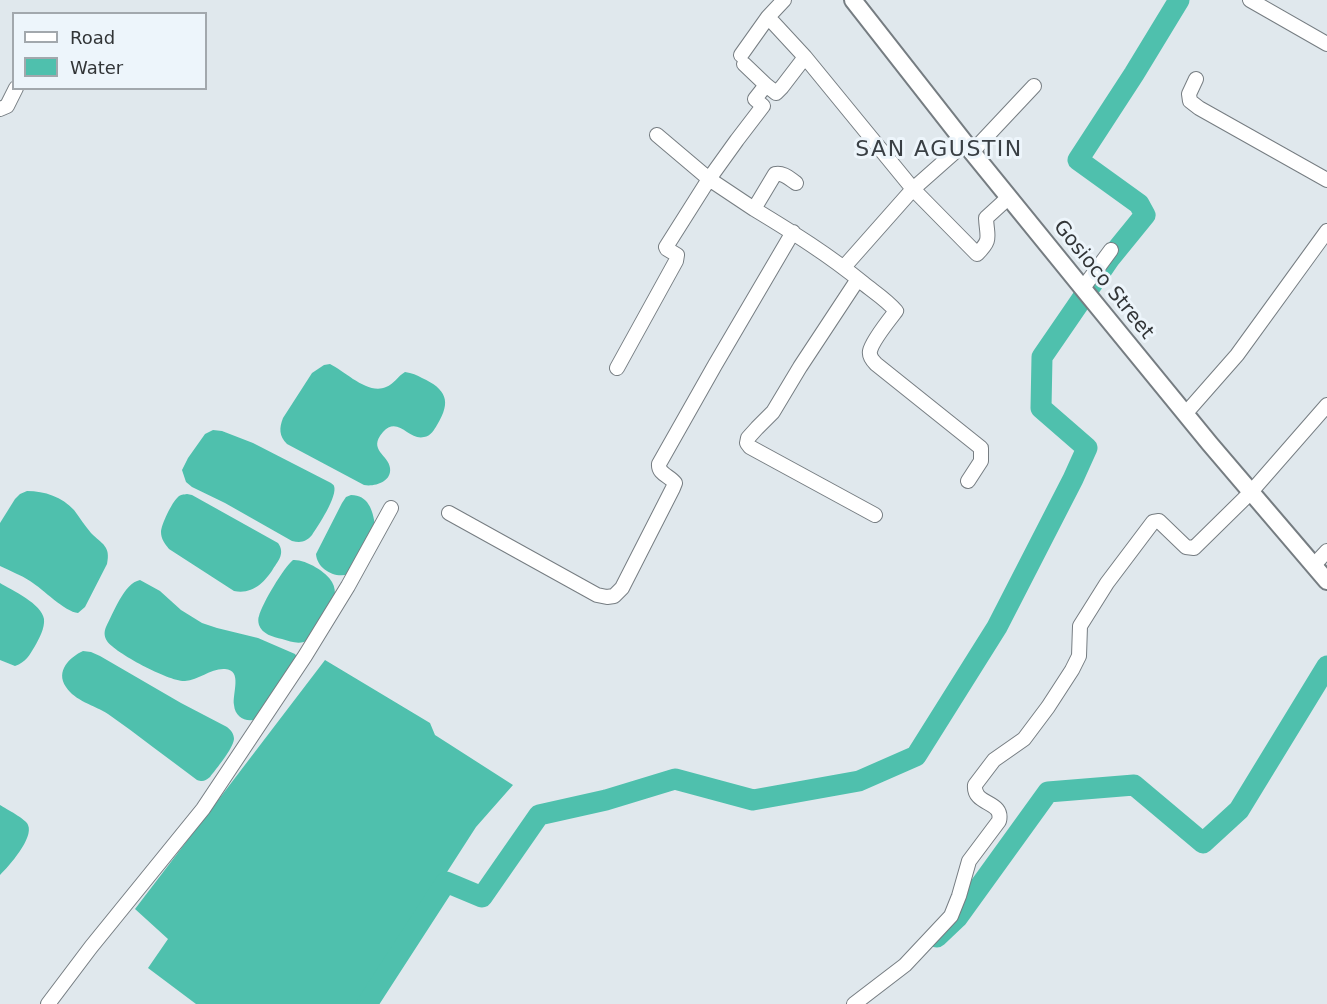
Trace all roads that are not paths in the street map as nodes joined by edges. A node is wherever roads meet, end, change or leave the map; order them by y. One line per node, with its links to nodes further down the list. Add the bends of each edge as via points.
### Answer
1 (784, 0): 4 (street)
2 (853, 0): 13 (street, Gosioco Street)
3 (1250, 0): 5 (street)
4 (768, 17): 6 (street); 8 (street, via 742,60)
5 (1327, 44)
6 (806, 57): 8 (street, via 776,93); 17 (street)
7 (1196, 79): 15 (street, via 1189,94 1190,101 1199,108)
8 (766, 85): 14 (street, via 755,99 763,106)
9 (1034, 86): 13 (street)
10 (15, 90): 11 (street, via 7,106)
11 (0, 109)
12 (657, 135): 14 (street)
13 (969, 147): 17 (street); 18 (street, Gosioco Street)
14 (709, 179): 19 (street); 26 (street, via 667,244 667,249 677,255 676,261)
15 (1327, 180)
16 (796, 183): 19 (street, via 775,174)
17 (913, 189): 18 (street, via 977,254 988,241 986,218); 23 (street)
18 (1009, 197): 25 (street, Gosioco Street)
19 (754, 209): 21 (street)
20 (1327, 231): 28 (street, via 1237,356)
21 (793, 232): 23 (street); 32 (street, via 659,464 675,483 674,488 622,588 614,596 597,595)
22 (1110, 250): 25 (street)
23 (844, 267): 24 (street)
24 (858, 279): 29 (street, via 896,311 869,352 872,361 981,447 981,460); 33 (street, via 773,412 747,443)
25 (1085, 291): 28 (street, Gosioco Street)
26 (617, 368)
27 (1327, 405): 30 (street)
28 (1186, 413): 30 (street, Gosioco Street)
29 (968, 481)
30 (1251, 492): 35 (street, Gosioco Street); 38 (street, via 1194,548 1186,547 1159,521 1153,522 1080,626 1079,656 1048,707 1024,739 994,760 975,785 976,795 998,810 999,821 969,861 951,916 905,964)
31 (391, 508): 37 (street, via 305,656 203,809)
32 (449, 513)
33 (875, 515)
34 (1327, 551): 35 (street)
35 (1314, 565): 36 (street, Gosioco Street)
36 (1327, 581)
37 (48, 1004)
38 (854, 1004)

